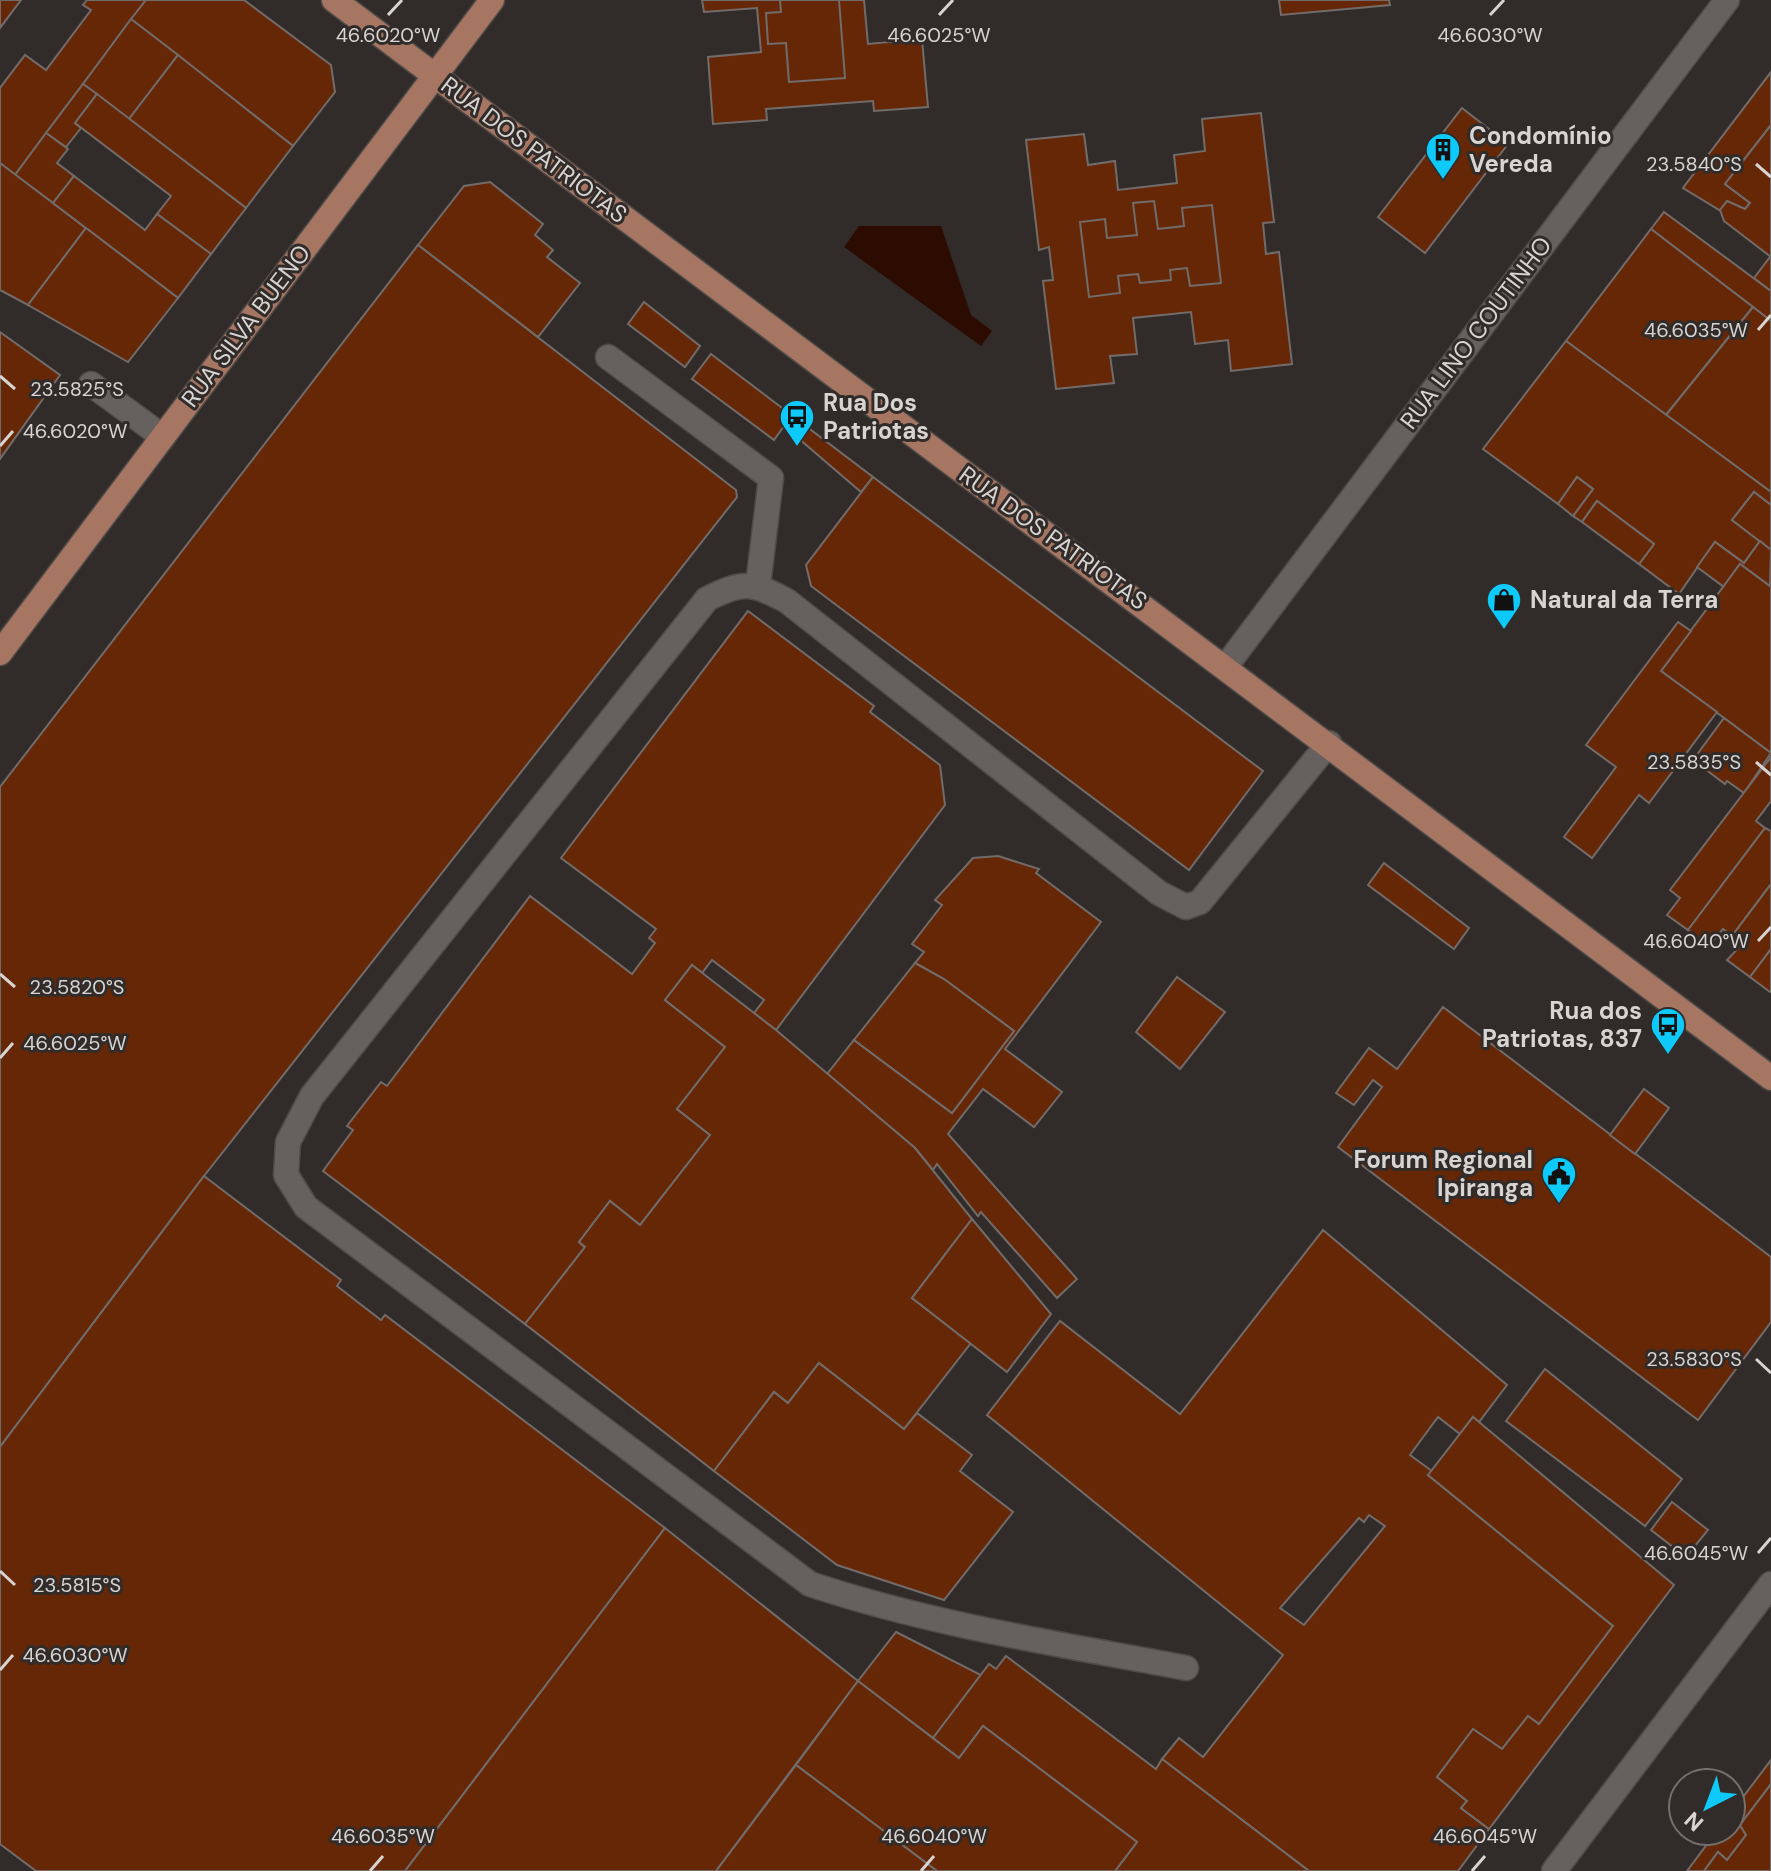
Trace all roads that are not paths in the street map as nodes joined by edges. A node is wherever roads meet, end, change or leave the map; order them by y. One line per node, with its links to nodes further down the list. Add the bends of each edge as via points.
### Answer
1 (334, 0): 4 (main road, RUA DOS PATRIOTAS)
2 (492, 0): 4 (main road, RUA SILVA BUENO)
3 (1727, 0): 10 (street, RUA LINO COUTINHO)
4 (435, 76): 7 (main road, RUA SILVA BUENO); 10 (main road, RUA DOS PATRIOTAS)
5 (608, 357): 8 (street, via 771,478)
6 (91, 384): 7 (street)
7 (163, 437): 9 (main road, RUA SILVA BUENO)
8 (758, 585): 11 (street, via 787,601 1159,893 1186,907 1200,902); 14 (street, via 732,586 707,599 312,1096 288,1142 286,1175 306,1207 810,1584 951,1624)
9 (0, 653)
10 (1226, 666): 11 (main road, RUA DOS PATRIOTAS)
11 (1329, 743): 12 (main road, RUA DOS PATRIOTAS)
12 (1771, 1078)
13 (1771, 1584): 15 (street)
14 (1186, 1668)
15 (1554, 1871)

